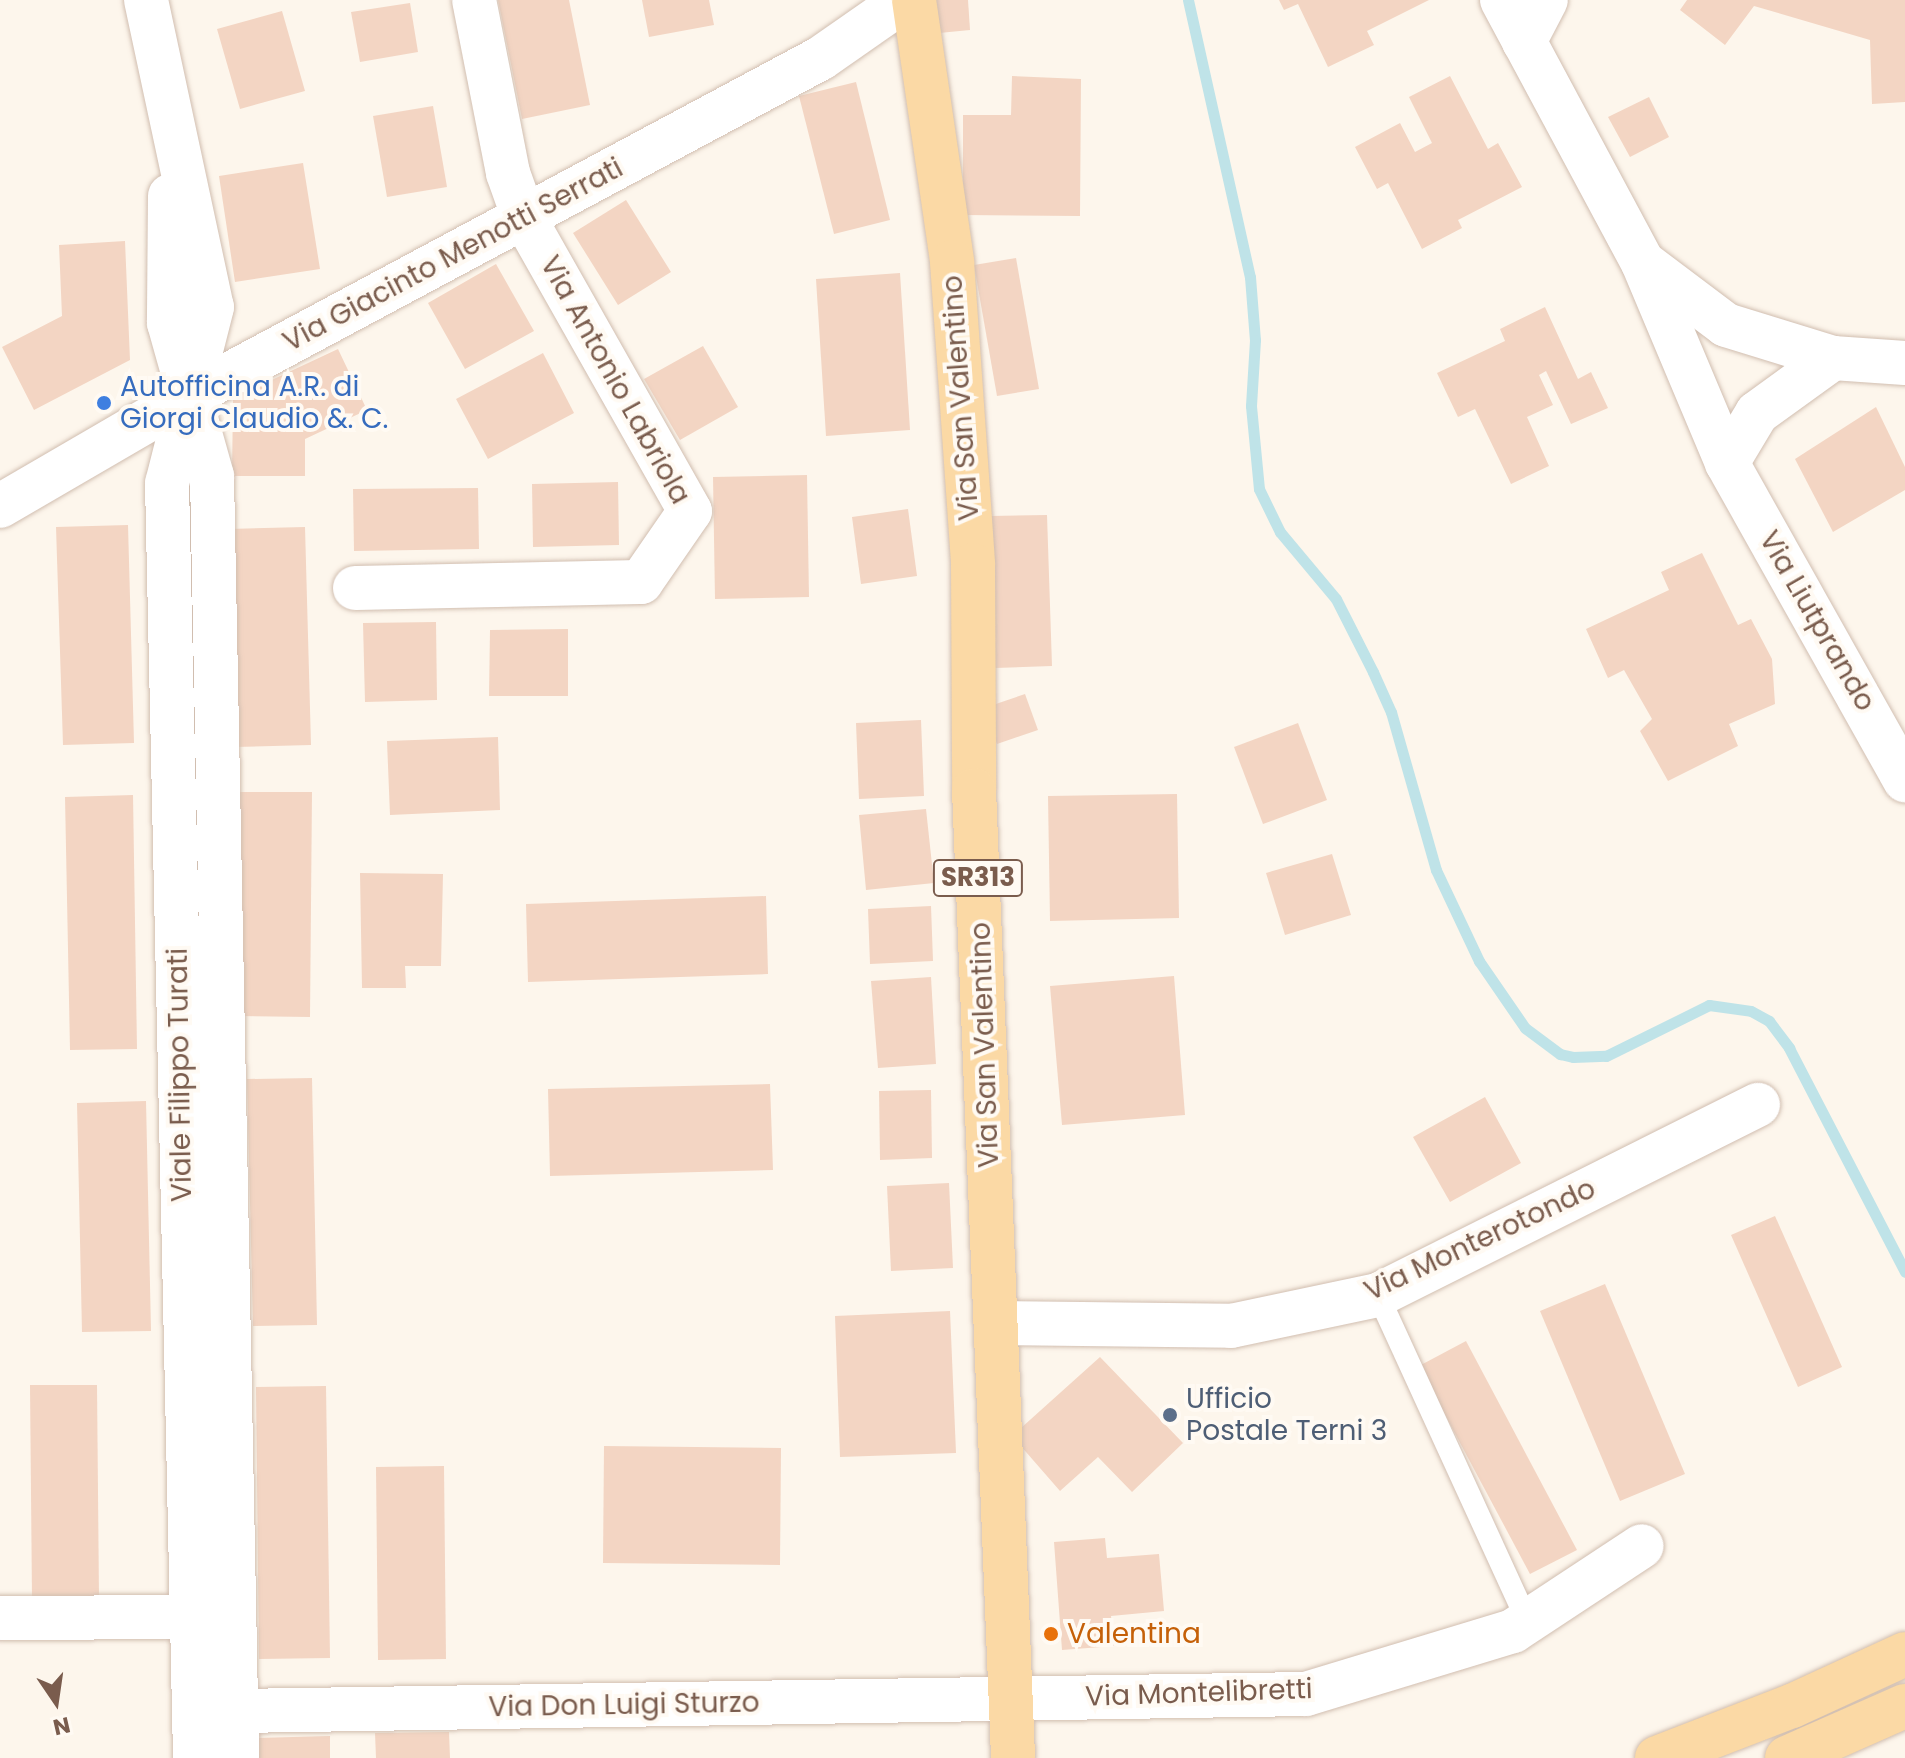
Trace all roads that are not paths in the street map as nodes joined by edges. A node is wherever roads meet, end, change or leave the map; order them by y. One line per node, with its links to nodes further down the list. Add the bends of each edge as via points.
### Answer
1 (146, 0): 12 (street, Viale Filippo Turati, via 170,109 169,323)
2 (474, 0): 8 (street, via 508,173)
3 (904, 0): 8 (street, Via Giacinto Menotti Serrati, via 821,58)
4 (914, 0): 19 (main road, Via San Valentino / SR313, via 952,262 973,565 974,790)
5 (1502, 0): 7 (street, Via Liutprando)
6 (1546, 0): 7 (street)
7 (1524, 42): 9 (street, Via Liutprando)
8 (524, 218): 12 (street, Via Giacinto Menotti Serrati); 15 (street, Via Antonio Labriola, via 690,511 641,582)
9 (1643, 263): 10 (street, Via Liutprando, via 1726,325); 13 (street, Via Liutprando)
10 (1833, 358): 11 (street, Via Liutprando); 13 (street, via 1757,413)
11 (1905, 363)
12 (191, 395): 14 (street, Via Giacinto Menotti Serrati); 21 (street, Viale Filippo Turati, via 167,483); 27 (street, Viale Filippo Turati, via 212,476)
13 (1727, 463): 16 (street, Via Liutprando)
14 (0, 506)
15 (355, 588)
16 (1905, 780)
17 (1758, 1105): 18 (street, Via Monterotondo)
18 (1378, 1295): 19 (street, Via Monterotondo, via 1231,1326); 23 (lane)
19 (996, 1323): 25 (main road, Via San Valentino / SR313)
20 (1642, 1546): 23 (street, Via Montelibretti)
21 (193, 1617): 22 (street); 28 (street, Viale Filippo Turati)
22 (0, 1618)
23 (1527, 1621): 25 (street, Via Montelibretti, via 1494,1639 1306,1694)
24 (1905, 1654): 31 (main road, via 1792,1706)
25 (1011, 1699): 27 (street, Via Don Luigi Sturzo); 30 (main road, Via San Valentino / SR313)
26 (1905, 1706): 32 (main road)
27 (237, 1711): 29 (street, Viale Filippo Turati)
28 (195, 1758)
29 (237, 1758)
30 (1013, 1758)
31 (1657, 1758)
32 (1787, 1758)

